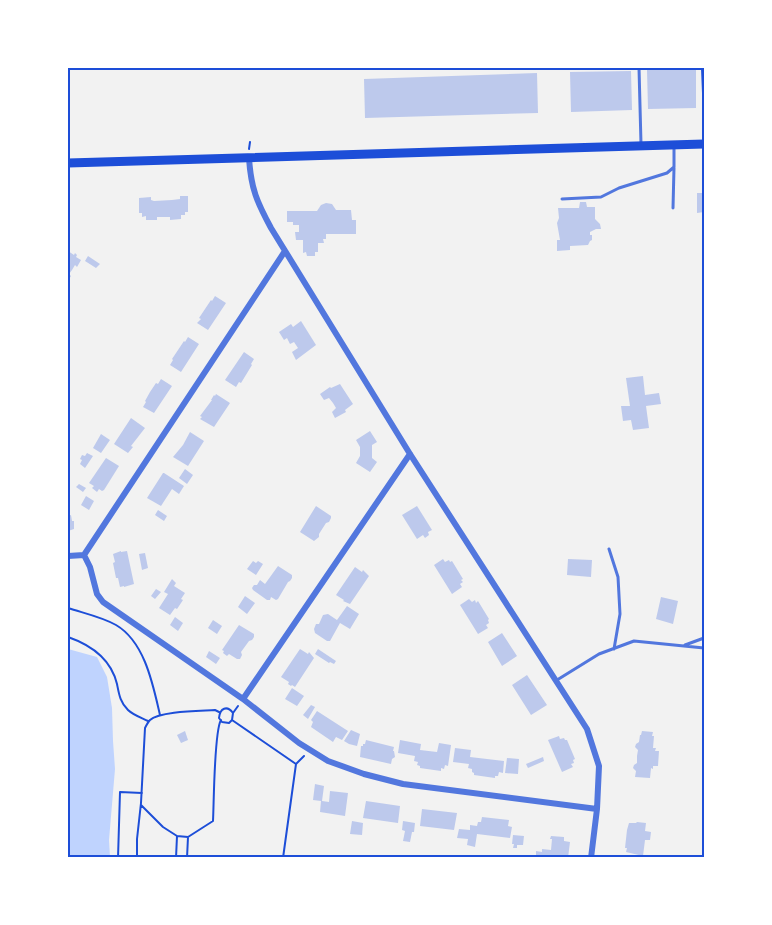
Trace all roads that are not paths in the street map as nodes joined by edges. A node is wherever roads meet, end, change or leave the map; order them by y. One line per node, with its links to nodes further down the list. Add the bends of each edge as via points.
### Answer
1 (639, 68): 4 (lane)
2 (705, 144): 3 (main road)
3 (674, 145): 4 (main road); 7 (lane)
4 (641, 146): 5 (main road)
5 (249, 158): 6 (main road); 10 (street, via 257,203)
6 (68, 163)
7 (674, 167): 8 (lane, via 601,197); 9 (lane)
8 (562, 199)
9 (673, 208)
10 (285, 251): 11 (street); 13 (street)
11 (410, 453): 19 (street); 20 (street)
12 (609, 549): 18 (lane, via 618,577 620,614)
13 (84, 555): 14 (street); 20 (street, via 96,594 103,602)
14 (68, 556)
15 (705, 638): 16 (lane)
16 (683, 646): 17 (lane); 18 (lane, via 634,641)
17 (705, 648)
18 (614, 649): 19 (lane)
19 (555, 681): 21 (street, via 588,729 599,766)
20 (243, 699): 21 (street, via 328,762 364,774 403,784)
21 (597, 809): 22 (street)
22 (591, 858)

